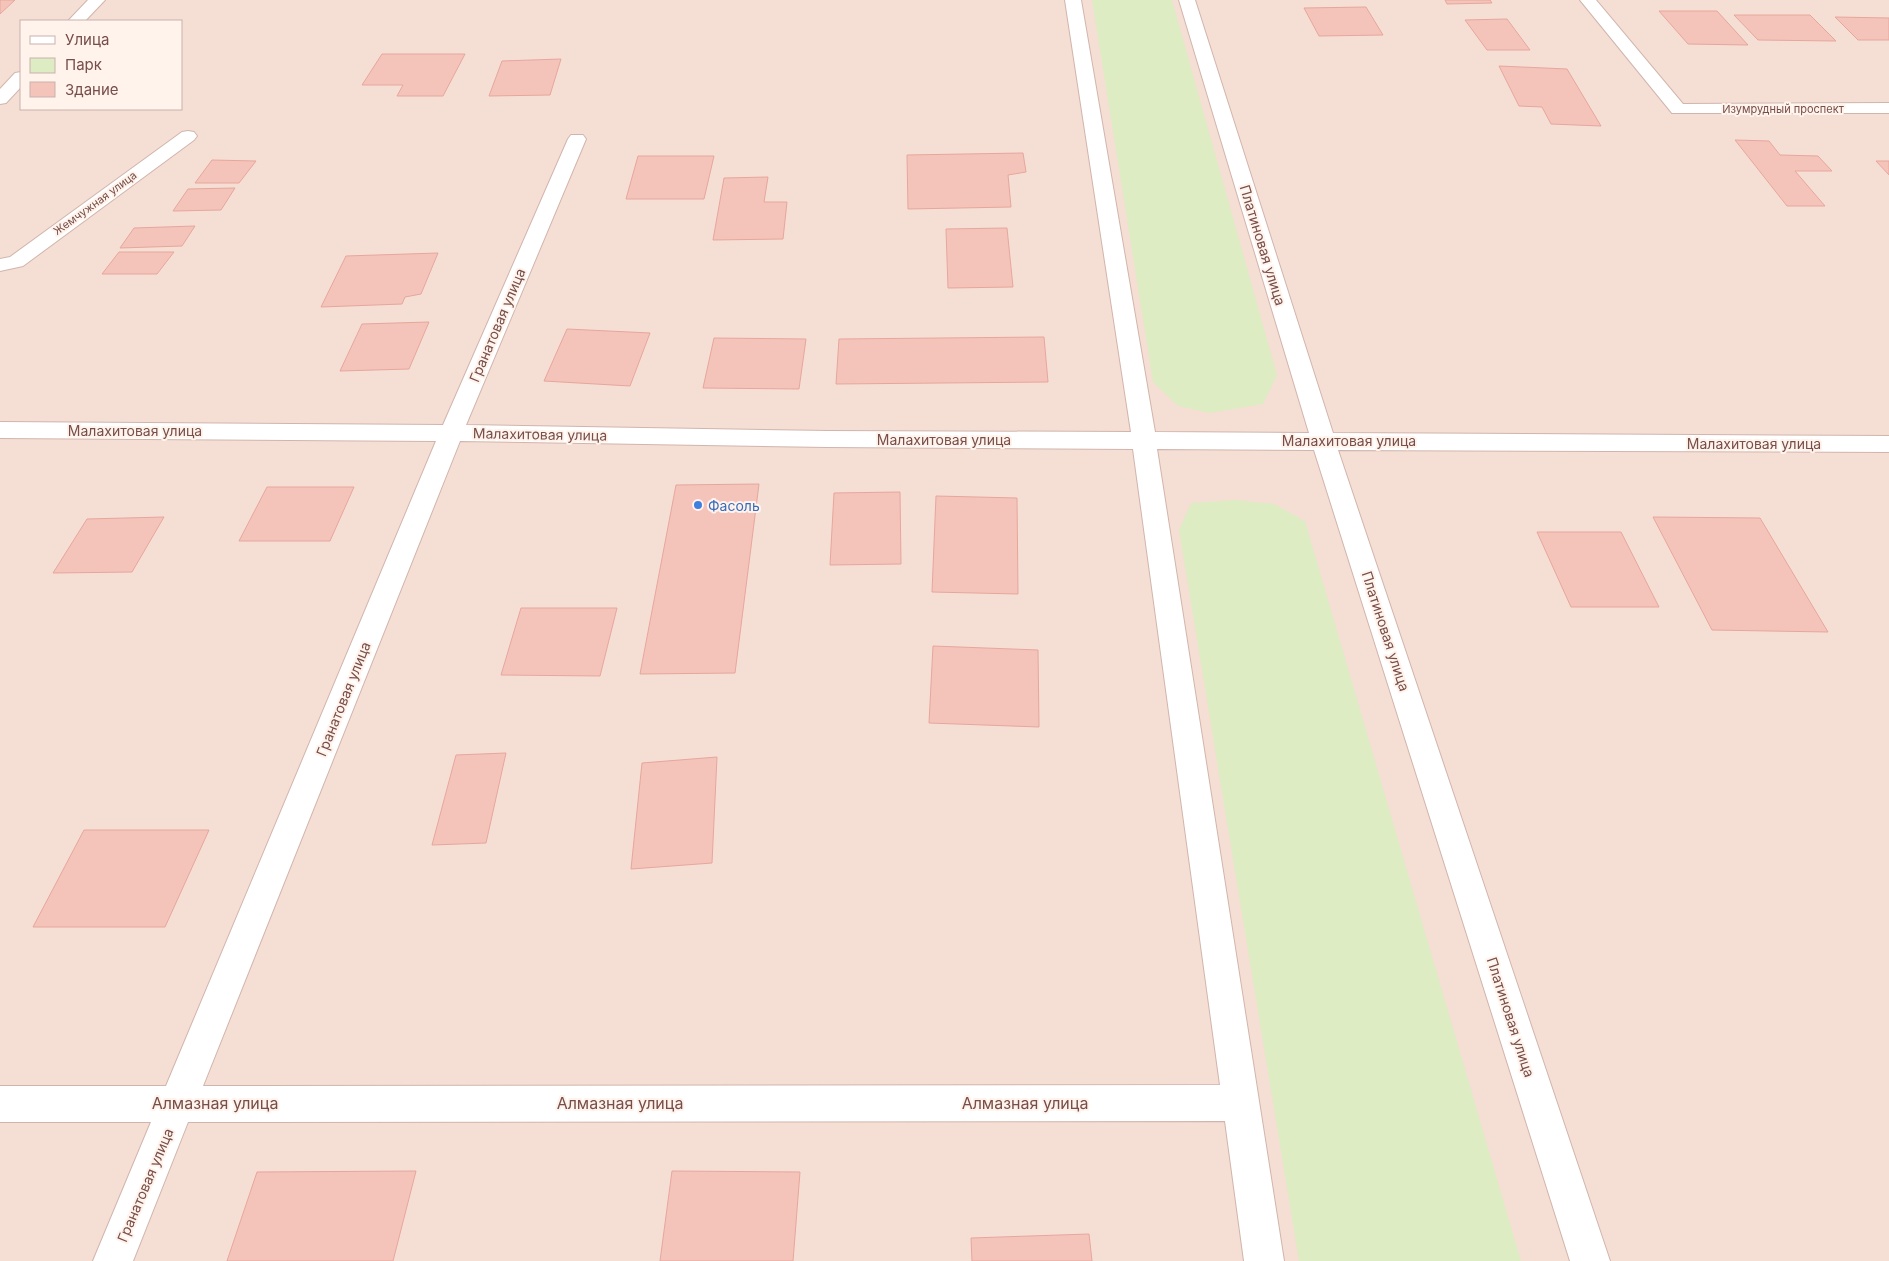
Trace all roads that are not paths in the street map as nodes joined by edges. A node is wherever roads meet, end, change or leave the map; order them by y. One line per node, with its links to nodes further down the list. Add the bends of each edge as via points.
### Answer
1 (97, 0): 5 (street)
2 (1073, 0): 14 (street)
3 (1187, 0): 15 (street, Платиновая улица)
4 (1588, 0): 8 (street, Изумрудный проспект, via 1678,109)
5 (77, 20)
6 (20, 78): 7 (street)
7 (0, 99)
8 (1889, 108)
9 (188, 136): 11 (street, Жемчужная улица, via 16,262)
10 (577, 139): 13 (street, Гранатовая улица)
11 (0, 265)
12 (0, 430): 13 (street, Малахитовая улица)
13 (451, 433): 14 (street, Малахитовая улица); 17 (street, Гранатовая улица)
14 (1144, 440): 15 (street, Малахитовая улица); 18 (street)
15 (1323, 440): 16 (street, Малахитовая улица); 22 (street, Платиновая улица)
16 (1889, 444)
17 (178, 1103): 18 (street, Алмазная улица); 19 (street, Алмазная улица); 20 (street, Гранатовая улица)
18 (1240, 1103): 21 (street)
19 (0, 1104)
20 (113, 1261)
21 (1264, 1261)
22 (1590, 1261)

